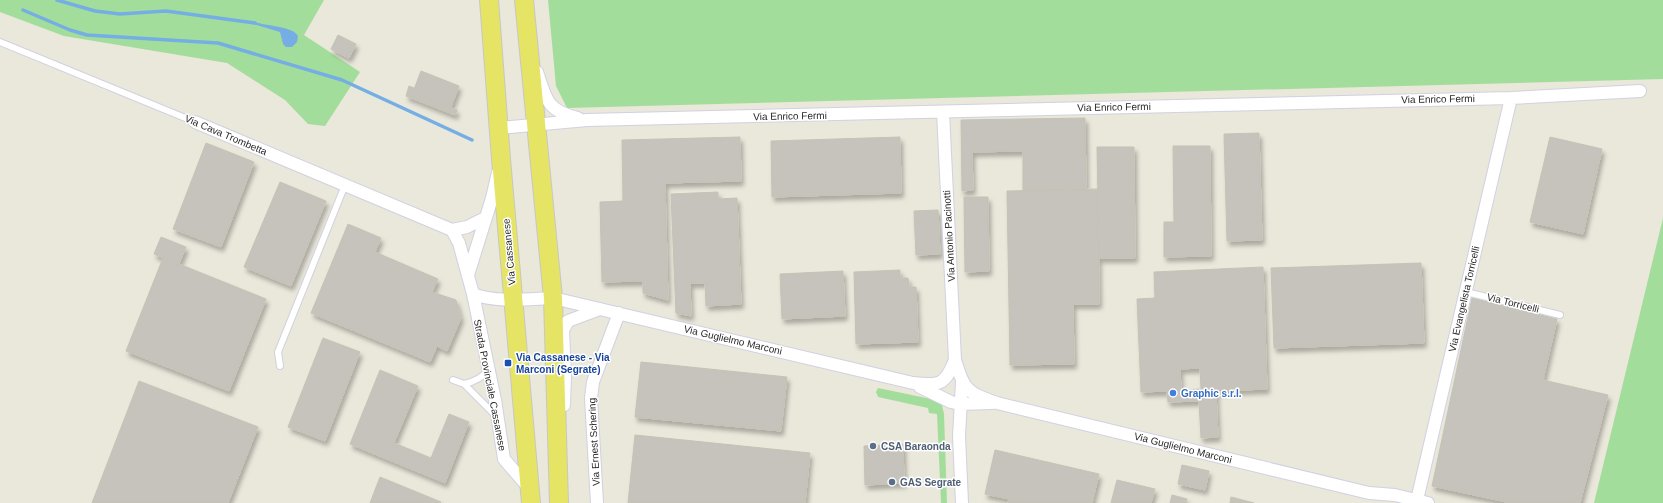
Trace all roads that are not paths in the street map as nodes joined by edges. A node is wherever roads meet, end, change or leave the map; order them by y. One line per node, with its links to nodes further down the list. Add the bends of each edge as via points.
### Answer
1 (489, 0): 11 (main road, Via Cassanese)
2 (524, 0): 4 (main road)
3 (0, 42): 9 (lane, Via Cava Trombetta)
4 (528, 53): 8 (street, Via Enrico Fermi, via 547,102 562,114); 10 (main road)
5 (1640, 91): 6 (street, Via Enrico Fermi)
6 (1511, 98): 7 (street, Via Enrico Fermi); 17 (street, Via Evangelista Torricelli)
7 (943, 112): 8 (street, Via Enrico Fermi); 24 (street, Via Antonio Pacinotti)
8 (587, 120): 10 (street, Via Enrico Fermi)
9 (195, 122): 13 (street, Via Cava Trombetta)
10 (535, 124): 11 (street, Via Enrico Fermi); 19 (main road)
11 (499, 128): 12 (main road, Via Cassanese)
12 (501, 159): 14 (street); 20 (main road, Via Cassanese)
13 (345, 185): 15 (street, Via Cava Trombetta); 25 (lane, via 278,352)
14 (485, 218): 15 (street); 16 (street)
15 (452, 230): 16 (street, via 459,243)
16 (468, 276): 18 (street, Strada Provinciale Cassanese)
17 (1466, 292): 23 (lane, Via Torricelli); 37 (street, Via Evangelista Torricelli)
18 (473, 294): 20 (street); 26 (street, Strada Provinciale Cassanese)
19 (553, 298): 20 (street); 21 (street, Via Guglielmo Marconi); 34 (main road)
20 (513, 300): 36 (main road, Via Cassanese)
21 (600, 309): 22 (street, Via Guglielmo Marconi); 34 (street, via 568,321 563,330 564,405)
22 (619, 313): 29 (street, Via Guglielmo Marconi); 39 (street, Via Ernest Schering, via 593,382 591,398)
23 (1560, 315)
24 (955, 360): 28 (street, Via Guglielmo Marconi); 29 (street, Via Guglielmo Marconi, via 949,375 943,381 932,386)
25 (280, 366)
26 (488, 368): 30 (lane, via 484,375); 33 (street, Strada Provinciale Cassanese)
27 (453, 380): 30 (lane)
28 (962, 382): 31 (street, Via Guglielmo Marconi, via 977,396); 32 (street)
29 (913, 383): 32 (street, Via Guglielmo Marconi)
30 (464, 384): 33 (lane)
31 (997, 403): 32 (street, Via Guglielmo Marconi); 35 (street, Via Guglielmo Marconi)
32 (960, 404): 40 (street)
33 (498, 417): 36 (street, Strada Provinciale Cassanese, via 504,459)
34 (556, 424): 38 (main road)
35 (1369, 493): 37 (street, Via Guglielmo Marconi, via 1395,495); 41 (street, Via Guglielmo Marconi)
36 (531, 496)
37 (1420, 502)
38 (559, 503)
39 (598, 503)
40 (962, 503)
41 (1388, 503)

